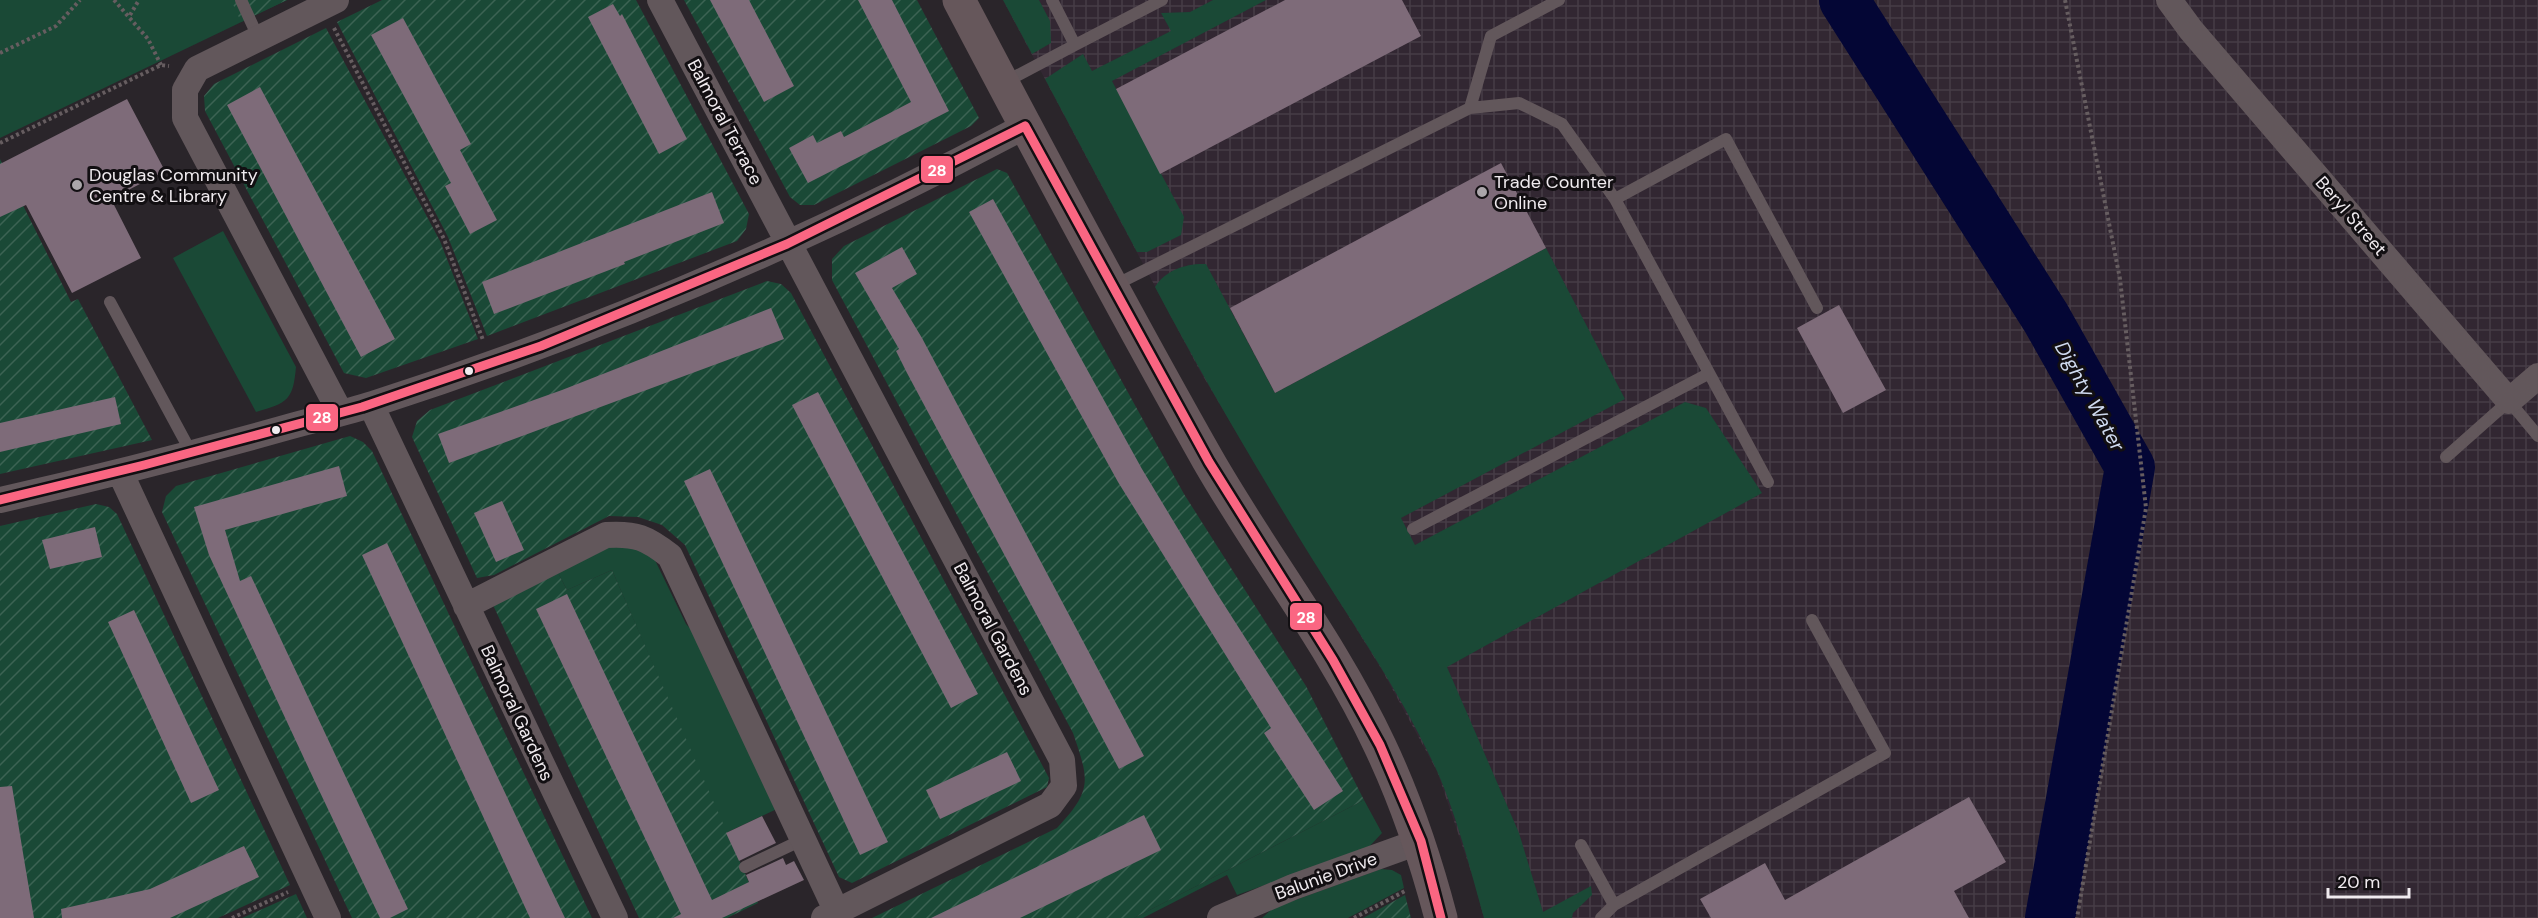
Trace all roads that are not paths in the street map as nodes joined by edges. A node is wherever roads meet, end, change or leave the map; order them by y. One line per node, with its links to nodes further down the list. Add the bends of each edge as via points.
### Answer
1 (241, 0): 9 (lane)
2 (660, 0): 15 (street, Balmoral Terrace)
3 (959, 0): 11 (street)
4 (1052, 0): 10 (lane)
5 (1162, 0): 10 (lane)
6 (1559, 0): 12 (lane, via 1491,36)
7 (2169, 0): 21 (street, Beryl Street)
8 (329, 3): 9 (street)
9 (258, 37): 23 (street, via 197,69 185,90 185,118)
10 (1075, 45): 11 (lane)
11 (1003, 84): 13 (street)
12 (1470, 108): 14 (lane, via 1519,103 1562,124); 16 (lane)
13 (1025, 126): 15 (street); 16 (street)
14 (1615, 199): 18 (lane, via 1726,139); 19 (lane)
15 (790, 243): 22 (street, via 631,309); 38 (street, Balmoral Gardens, via 1062,759 1064,786 1050,805)
16 (1112, 287): 34 (street, via 1209,462 1333,660 1380,745)
17 (110, 302): 25 (lane)
18 (1817, 308)
19 (1708, 374): 28 (lane); 30 (lane)
20 (2538, 376): 21 (street)
21 (2509, 401): 24 (lane); 26 (lane)
22 (371, 405): 23 (street); 31 (street, Balmoral Gardens)
23 (340, 412): 25 (street)
24 (2538, 436)
25 (192, 454): 27 (street)
26 (2446, 457)
27 (120, 472): 29 (street); 40 (street)
28 (1768, 482)
29 (0, 500)
30 (1413, 530)
31 (466, 606): 33 (street, Balmoral Gardens, via 606,535 630,533 651,541 670,556); 41 (street, Balmoral Gardens)
32 (1812, 620): 37 (lane, via 1886,753)
33 (804, 839): 36 (lane); 38 (street, Balmoral Gardens)
34 (1421, 842): 39 (street, Balunie Drive); 42 (street)
35 (1581, 845): 37 (lane)
36 (745, 867)
37 (1614, 905): 43 (lane)
38 (831, 915)
39 (1229, 916)
40 (328, 918)
41 (615, 918)
42 (1442, 918)
43 (1601, 918)

